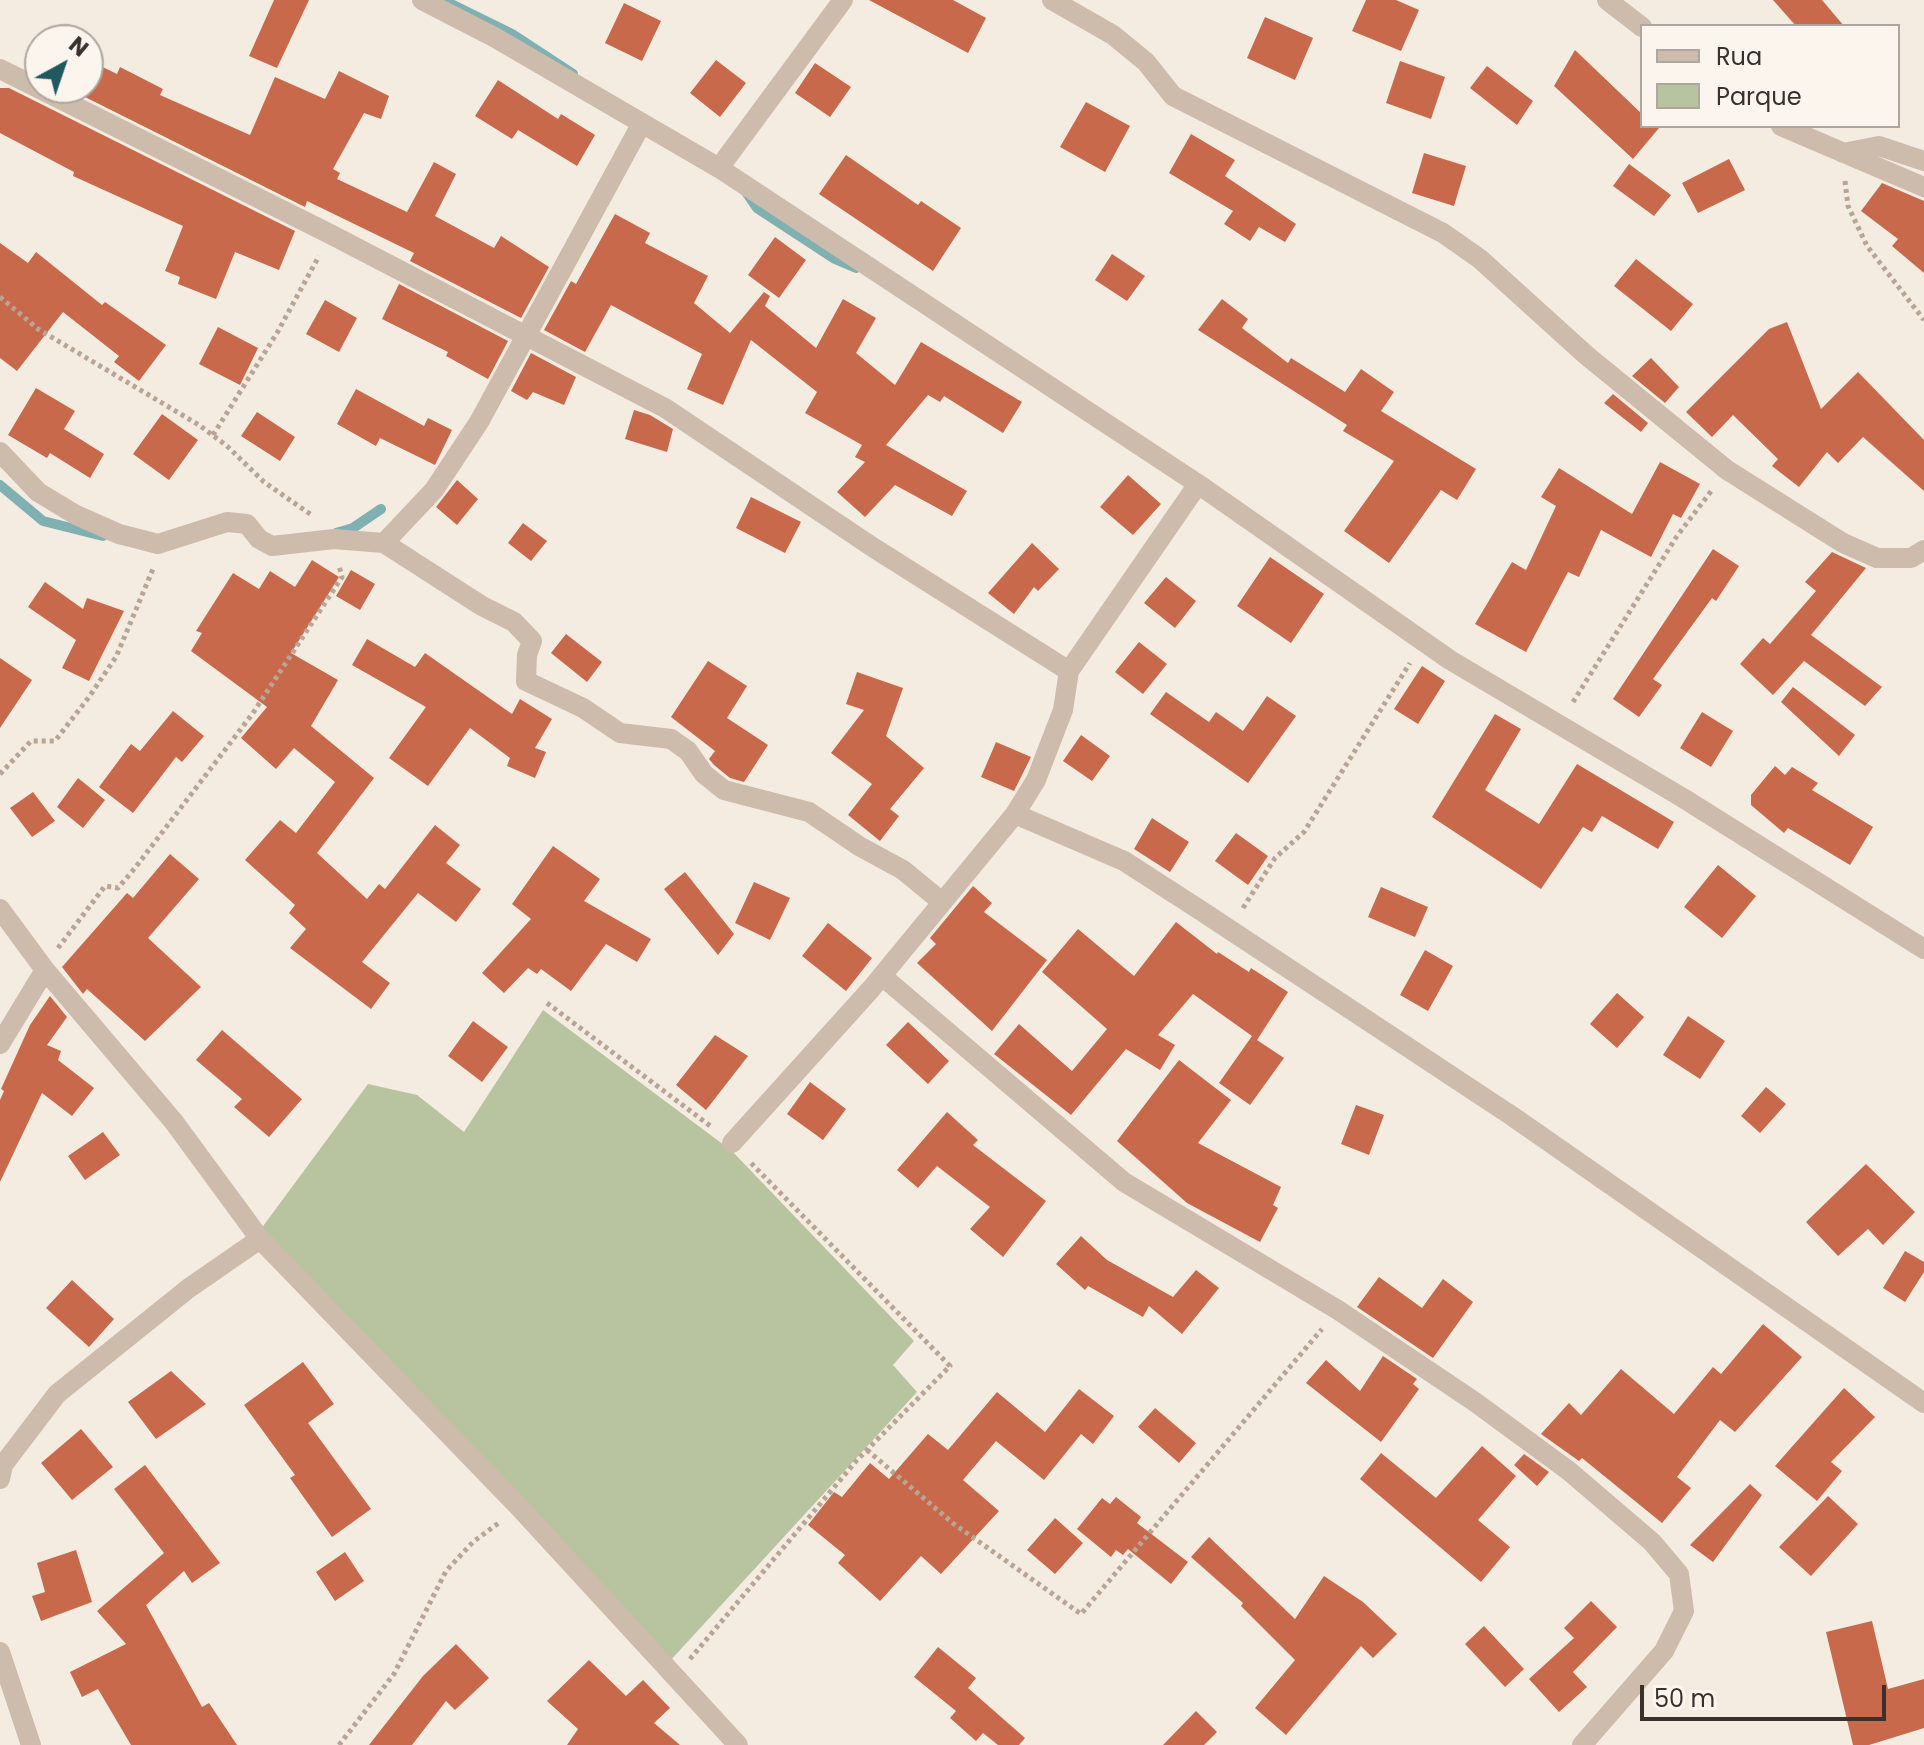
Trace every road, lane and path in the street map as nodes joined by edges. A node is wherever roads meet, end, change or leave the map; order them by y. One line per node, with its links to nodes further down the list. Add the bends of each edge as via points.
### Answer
1 (422, 0): 7 (street)
2 (843, 0): 11 (street)
3 (1052, 0): 19 (street, via 1113,35 1146,62 1173,96 1443,233)
4 (1607, 0): 5 (street)
5 (1640, 25)
6 (0, 69): 13 (street)
7 (642, 123): 11 (street); 16 (street)
8 (1786, 128): 9 (street)
9 (1843, 153): 10 (street, via 1879,146); 12 (street); 15 (path, via 1848,206 1867,246)
10 (1924, 161)
11 (719, 168): 20 (street)
12 (1924, 187)
13 (330, 234): 16 (street); 17 (path)
14 (0, 297): 17 (path, via 38,329)
15 (1924, 320)
16 (526, 335): 22 (street, via 434,490); 26 (street, via 665,408)
17 (213, 435): 21 (path, via 272,489 314,516)
18 (0, 452): 23 (street, via 38,492 76,515)
19 (1727, 470): 24 (street, via 1843,543 1877,558 1911,558); 27 (path, via 1677,536)
20 (1198, 484): 25 (street); 26 (street)
21 (331, 540): 22 (street); 23 (street, via 272,546 247,524 227,522); 34 (path, via 342,577 287,663 135,868 118,888 105,886)
22 (384, 543): 30 (street, via 514,622 532,641 526,681 620,733 671,739 724,790 809,812 903,870)
23 (158, 544): 28 (path, via 152,577 132,623 89,697 55,741 31,741)
24 (1924, 550)
25 (1424, 642): 27 (street); 32 (path, via 1304,832 1275,858)
26 (1069, 671): 29 (street, via 1063,710 1036,780)
27 (1559, 725): 33 (street)
28 (0, 774)
29 (1015, 814): 30 (street); 32 (street, via 1124,861)
30 (942, 902): 35 (street)
31 (0, 909): 34 (street)
32 (1230, 929): 41 (street, via 1512,1116)
33 (1924, 949)
34 (45, 970): 37 (street); 39 (street, via 174,1122)
35 (882, 976): 38 (street); 40 (street, via 1124,1182)
36 (547, 1003): 38 (path)
37 (0, 1044)
38 (732, 1143): 42 (path, via 950,1366)
39 (260, 1239): 43 (street, via 189,1288 57,1394 3,1465); 44 (street)
40 (1338, 1310): 42 (path, via 1081,1614 954,1524); 50 (street, via 1569,1471 1652,1542 1679,1574 1684,1611 1664,1651)
41 (1924, 1403)
42 (867, 1450): 46 (path)
43 (0, 1479)
44 (519, 1507): 46 (street); 48 (path, via 473,1542 446,1571 394,1674)
45 (0, 1652): 47 (street)
46 (675, 1679): 49 (street)
47 (31, 1745)
48 (339, 1745)
49 (738, 1745)
50 (1582, 1745)

